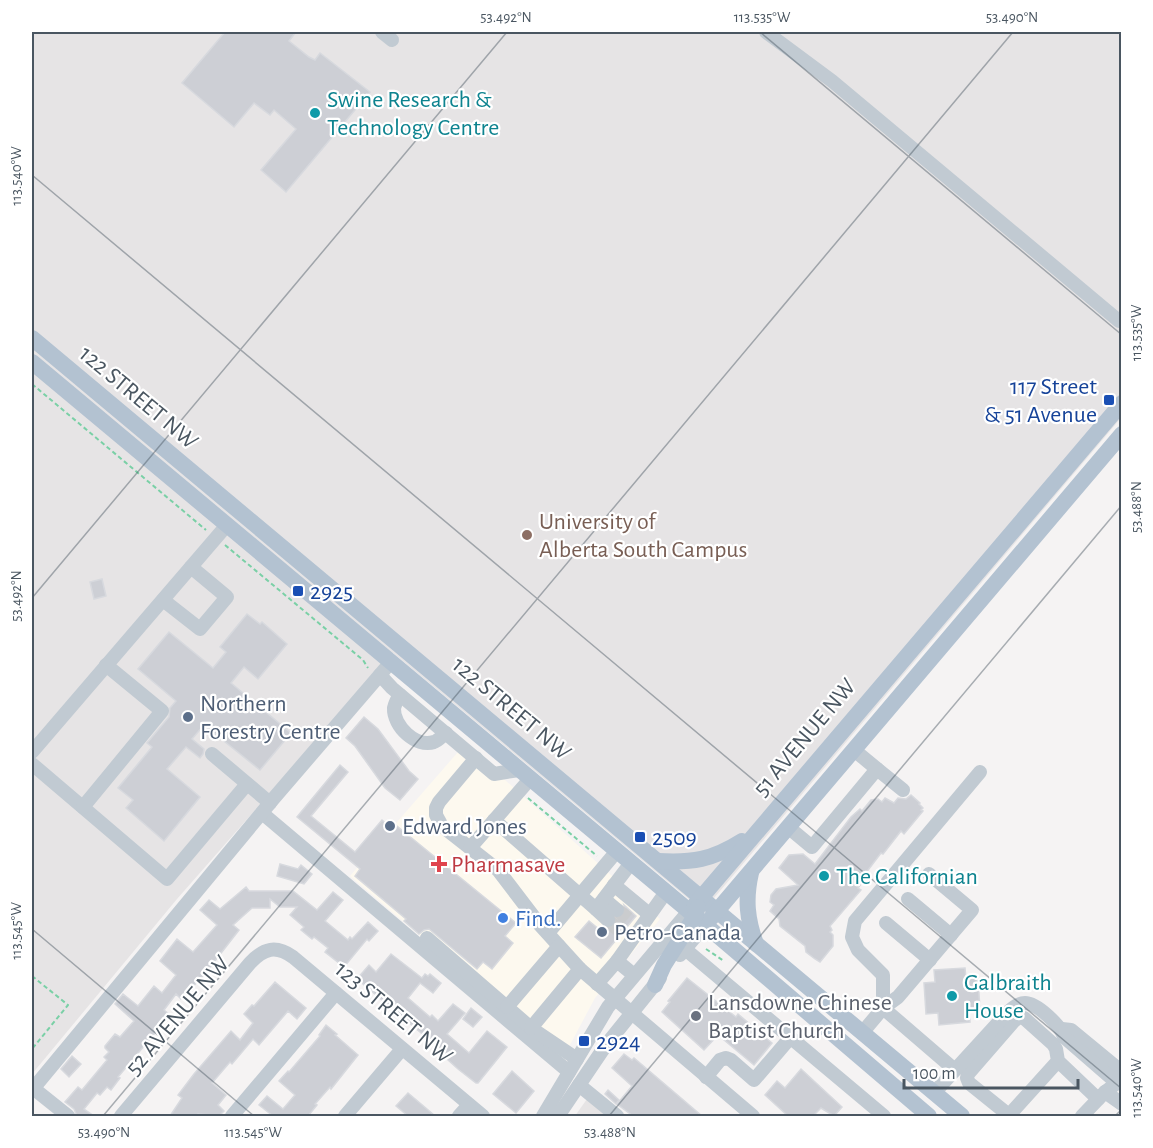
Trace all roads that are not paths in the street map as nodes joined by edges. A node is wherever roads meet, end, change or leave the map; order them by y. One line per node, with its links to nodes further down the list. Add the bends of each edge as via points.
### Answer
1 (769, 32): 2 (street)
2 (1119, 321)
3 (32, 338): 33 (main road, 122 STREET NW)
4 (32, 362): 7 (main road, 122 STREET NW)
5 (1122, 403): 24 (main road, 51 AVENUE NW)
6 (1122, 434): 14 (main road, 51 AVENUE NW)
7 (221, 531): 8 (street); 11 (main road, 122 STREET NW)
8 (191, 567): 9 (street); 9 (street, via 227,597 200,629)
9 (163, 600): 10 (street)
10 (106, 665): 15 (street); 25 (street, via 162,711)
11 (385, 668): 12 (street); 21 (main road, 122 STREET NW); 26 (street)
12 (400, 695): 13 (street); 13 (street, via 395,717 400,728 413,739 435,742)
13 (446, 733): 17 (street)
14 (854, 750): 19 (street); 28 (main road, 51 AVENUE NW)
15 (32, 752)
16 (212, 754): 22 (street)
17 (476, 758): 21 (street, via 494,774); 30 (street, via 436,808 442,826)
18 (32, 764): 25 (street)
19 (877, 769): 23 (street); 28 (street, via 812,847)
20 (980, 772): 32 (street)
21 (525, 774): 27 (street); 31 (main road, 122 STREET NW)
22 (247, 784): 25 (street, via 167,879); 26 (street)
23 (903, 790)
24 (787, 795): 29 (main road, 51 AVENUE NW); 41 (main road)
25 (83, 807)
26 (266, 808): 71 (street); 75 (street)
27 (494, 820): 30 (street); 39 (street)
28 (789, 827): 35 (main road, 51 AVENUE NW)
29 (755, 833): 33 (main road, via 713,857 686,862); 41 (main road, 51 AVENUE NW)
30 (470, 848): 46 (street, via 498,870)
31 (617, 851): 34 (main road, 122 STREET NW); 39 (street)
32 (908, 858): 36 (street); 47 (street, via 972,910)
33 (657, 861): 41 (main road, 122 STREET NW)
34 (631, 863): 37 (street); 38 (main road, 122 STREET NW)
35 (751, 871): 41 (main road, 51 AVENUE NW); 49 (main road, via 746,905)
36 (888, 882): 42 (street); 47 (street)
37 (615, 885): 40 (street); 43 (street)
38 (666, 892): 43 (street); 45 (main road, 122 STREET NW)
39 (579, 895): 40 (street); 46 (street)
40 (600, 904): 44 (street)
41 (710, 904): 45 (main road, 51 AVENUE NW); 49 (main road, 122 STREET NW)
42 (867, 906): 53 (street); 62 (street, via 855,921 852,937 858,950 884,975)
43 (649, 914): 54 (street, via 626,937)
44 (613, 915)
45 (696, 918): 52 (street, 51 AVENUE NW); 56 (street, 51 AVENUE NW); 58 (main road); 92 (main road, 122 STREET NW)
46 (548, 933): 50 (street)
47 (951, 935): 53 (street)
48 (427, 938): 61 (street)
49 (756, 945): 65 (main road, 122 STREET NW)
50 (559, 946): 55 (street); 61 (street)
51 (272, 948): 59 (street, 123 STREET NW, via 293,957); 82 (street, 52 AVENUE NW, via 262,951 250,963)
52 (686, 948): 58 (street, 51 AVENUE NW); 66 (street)
53 (930, 960): 62 (street, via 898,997)
54 (617, 961): 56 (street); 57 (street)
55 (580, 969): 57 (street); 64 (street)
56 (634, 975): 60 (street, 51 AVENUE NW)
57 (597, 984): 60 (street)
58 (655, 985): 63 (street, 51 AVENUE NW)
59 (336, 993): 67 (street, 123 STREET NW); 83 (street)
60 (614, 999): 63 (street); 68 (street, 51 AVENUE NW)
61 (507, 1007): 64 (street)
62 (883, 1008): 65 (street); 70 (street)
63 (631, 1013): 72 (street); 74 (street, 51 AVENUE NW)
64 (531, 1028): 68 (street)
65 (862, 1033): 76 (main road, 122 STREET NW)
66 (790, 1038): 72 (street, via 754,1080 726,1058); 91 (street)
67 (402, 1048): 79 (street, 123 STREET NW); 84 (street)
68 (577, 1059): 71 (street, 51 AVENUE NW)
69 (1058, 1061): 77 (street); 80 (street); 80 (street, via 1053,1044 1019,1017 968,1074 969,1083 1005,1112)
70 (955, 1070): 73 (street, via 1008,1012 1019,1004 1033,1004 1062,1029 1071,1030); 76 (street)
71 (569, 1072): 87 (street, 51 AVENUE NW)
72 (706, 1077): 90 (street)
73 (1120, 1080): 77 (street)
74 (579, 1085): 88 (street, 51 AVENUE NW); 89 (street)
75 (32, 1089): 81 (street)
76 (934, 1093): 93 (main road, 122 STREET NW)
77 (1102, 1095): 78 (street); 94 (street)
78 (1122, 1104)
79 (469, 1105): 85 (street); 86 (street, 123 STREET NW)
80 (1019, 1113)
81 (68, 1116)
82 (121, 1116)
83 (232, 1116)
84 (345, 1116)
85 (459, 1116)
86 (483, 1116)
87 (543, 1116)
88 (558, 1116)
89 (617, 1116)
90 (753, 1116)
91 (884, 1116)
92 (929, 1116)
93 (962, 1116)
94 (1082, 1116)

